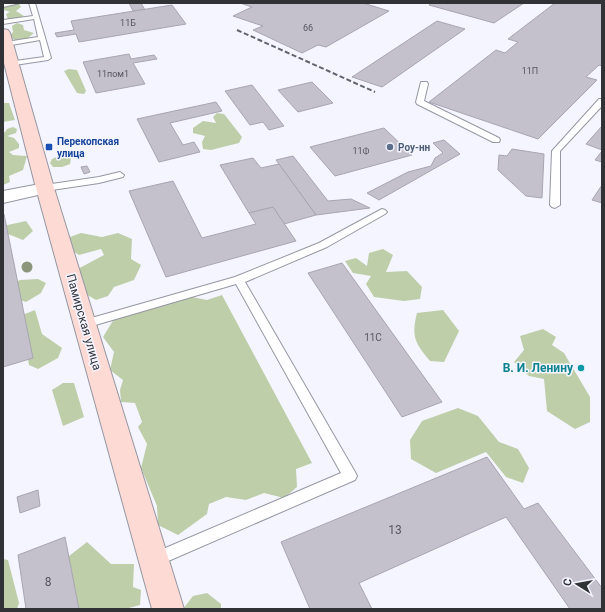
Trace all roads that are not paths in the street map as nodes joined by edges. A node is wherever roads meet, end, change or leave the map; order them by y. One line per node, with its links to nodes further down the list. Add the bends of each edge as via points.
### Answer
1 (17, 3): 3 (lane)
2 (32, 3): 4 (lane)
3 (3, 5)
4 (36, 17): 5 (lane); 6 (lane)
5 (3, 22)
6 (42, 38): 7 (lane); 7 (lane, via 48,58)
7 (7, 47): 12 (street, Памирская улица)
8 (424, 84): 10 (lane, via 420,102)
9 (602, 101): 14 (lane, via 556,151)
10 (496, 140)
11 (120, 175): 12 (lane)
12 (45, 188): 13 (street); 17 (street, Памирская улица)
13 (3, 196)
14 (555, 205)
15 (382, 212): 16 (lane, via 323,245)
16 (239, 280): 17 (lane); 18 (lane, via 350,476)
17 (85, 324): 18 (street, Памирская улица)
18 (154, 560): 19 (street, Памирская улица)
19 (168, 609)

